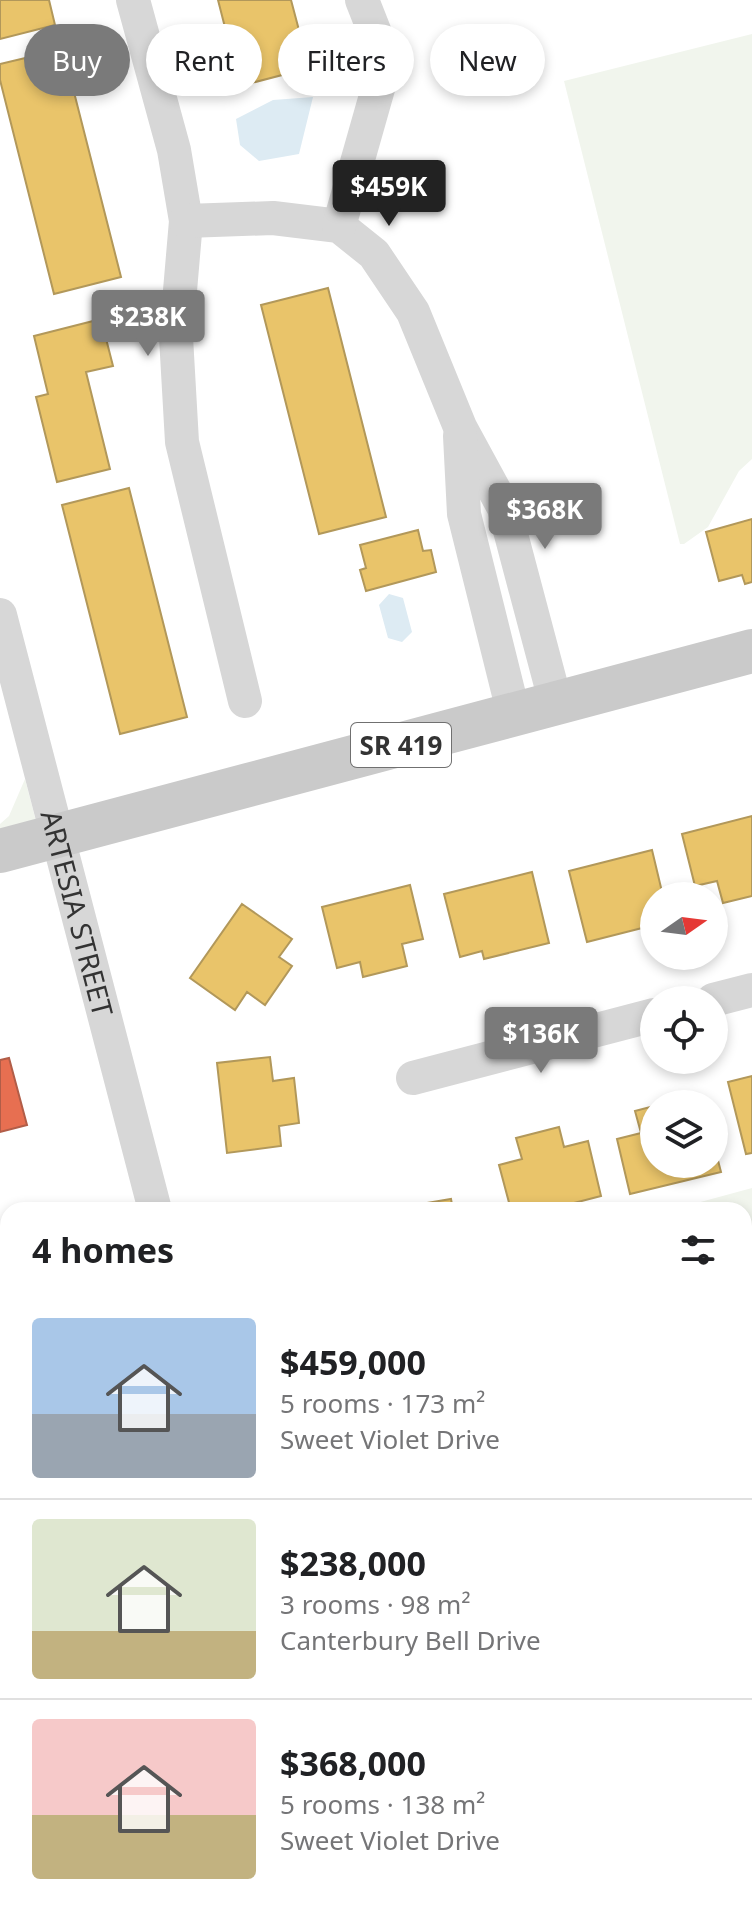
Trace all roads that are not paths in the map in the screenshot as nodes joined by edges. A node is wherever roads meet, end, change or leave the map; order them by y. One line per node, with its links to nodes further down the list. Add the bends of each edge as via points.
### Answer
1 (133, 0): 3 (street, via 174,150)
2 (362, 0): 4 (street, via 383,71)
3 (186, 221): 4 (street, via 273,218); 8 (street, via 176,337 182,442)
4 (339, 226): 5 (street, via 374,254 413,312)
5 (460, 427): 9 (street, via 504,508); 10 (street, via 464,514)
6 (0, 615): 11 (street, ARTESIA STREET)
7 (752, 651): 9 (main road, SR 419)
8 (245, 701)
9 (556, 704): 10 (main road, SR 419)
10 (514, 715): 11 (main road, SR 419)
11 (58, 836): 12 (main road, SR 419); 17 (street, ARTESIA STREET)
12 (0, 851)
13 (752, 990): 14 (street)
14 (728, 996)
15 (640, 1019): 16 (street)
16 (413, 1078)
17 (153, 1202)

